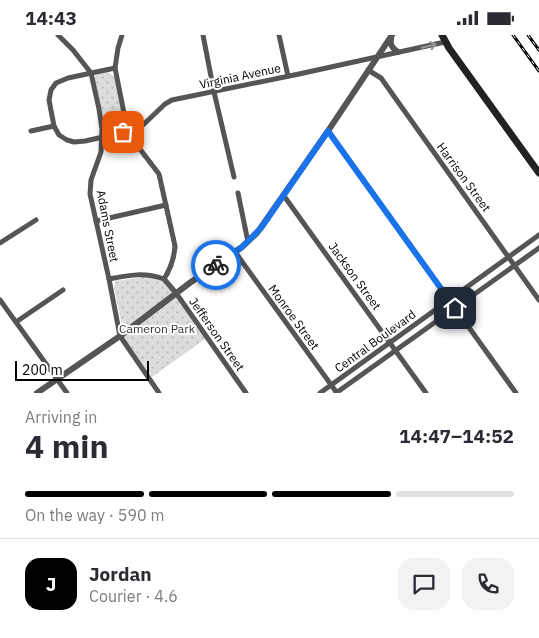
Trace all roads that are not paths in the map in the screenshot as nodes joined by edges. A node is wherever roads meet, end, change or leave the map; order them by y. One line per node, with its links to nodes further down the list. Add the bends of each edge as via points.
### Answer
1 (58, 35): 11 (street, Adams Street)
2 (122, 35): 9 (street)
3 (203, 35): 13 (street)
4 (279, 35): 12 (street)
5 (391, 36): 7 (street, via 390,44); 8 (street)
6 (444, 39): 7 (street, Virginia Avenue, one-way to 6); 19 (main road)
7 (398, 52): 8 (street, Virginia Avenue)
8 (378, 56): 10 (street); 12 (street, Virginia Avenue)
9 (115, 68): 11 (street); 16 (street)
10 (368, 70): 17 (street); 31 (street, Harrison Street, via 381,78)
11 (91, 73): 14 (street, via 62,80 51,90 49,100); 18 (street, Adams Street)
12 (288, 76): 13 (street, Virginia Avenue)
13 (214, 91): 16 (street, Virginia Avenue, via 172,100 143,125); 20 (street)
14 (54, 126): 15 (street); 18 (street, Virginia Avenue, via 59,135 74,142)
15 (31, 131)
16 (130, 131): 18 (street, Virginia Avenue); 23 (street, via 133,140 159,174)
17 (328, 131): 22 (street); 37 (street)
18 (102, 137): 25 (street, Adams Street, via 90,194)
19 (539, 173)
20 (234, 177)
21 (238, 193): 27 (street)
22 (284, 195): 27 (street); 43 (street, Jackson Street)
23 (166, 205): 25 (street); 34 (street, via 175,246 171,268)
24 (36, 219): 28 (street)
25 (96, 221): 33 (street, Adams Street)
26 (539, 235): 31 (street, Central Boulevard)
27 (248, 242): 30 (street)
28 (0, 243)
29 (539, 248): 32 (street, Central Boulevard)
30 (235, 252): 36 (street); 46 (street, Monroe Street)
31 (509, 257): 32 (street, Harrison Street); 37 (street, Central Boulevard)
32 (514, 266): 39 (street, Harrison Street); 40 (street, Central Boulevard)
33 (109, 279): 34 (street, via 142,274); 42 (street, Adams Street)
34 (164, 279): 36 (street, Jefferson Street)
35 (63, 290): 41 (street)
36 (176, 293): 42 (street); 50 (street, Jefferson Street)
37 (449, 299): 40 (street); 43 (street, Central Boulevard)
38 (0, 300): 41 (street)
39 (539, 300)
40 (455, 308): 44 (street, Central Boulevard); 54 (street)
41 (16, 322): 45 (street)
42 (120, 336): 45 (street); 49 (street, Adams Street)
43 (390, 342): 44 (street, Jackson Street); 46 (street, Central Boulevard)
44 (396, 350): 52 (street, Central Boulevard); 53 (street, Jackson Street)
45 (57, 379): 47 (street); 48 (street)
46 (331, 385): 51 (street, Central Boulevard); 52 (street, Monroe Street)
47 (37, 393)
48 (67, 393)
49 (159, 393)
50 (246, 393)
51 (320, 393)
52 (337, 393)
53 (426, 393)
54 (516, 393)

